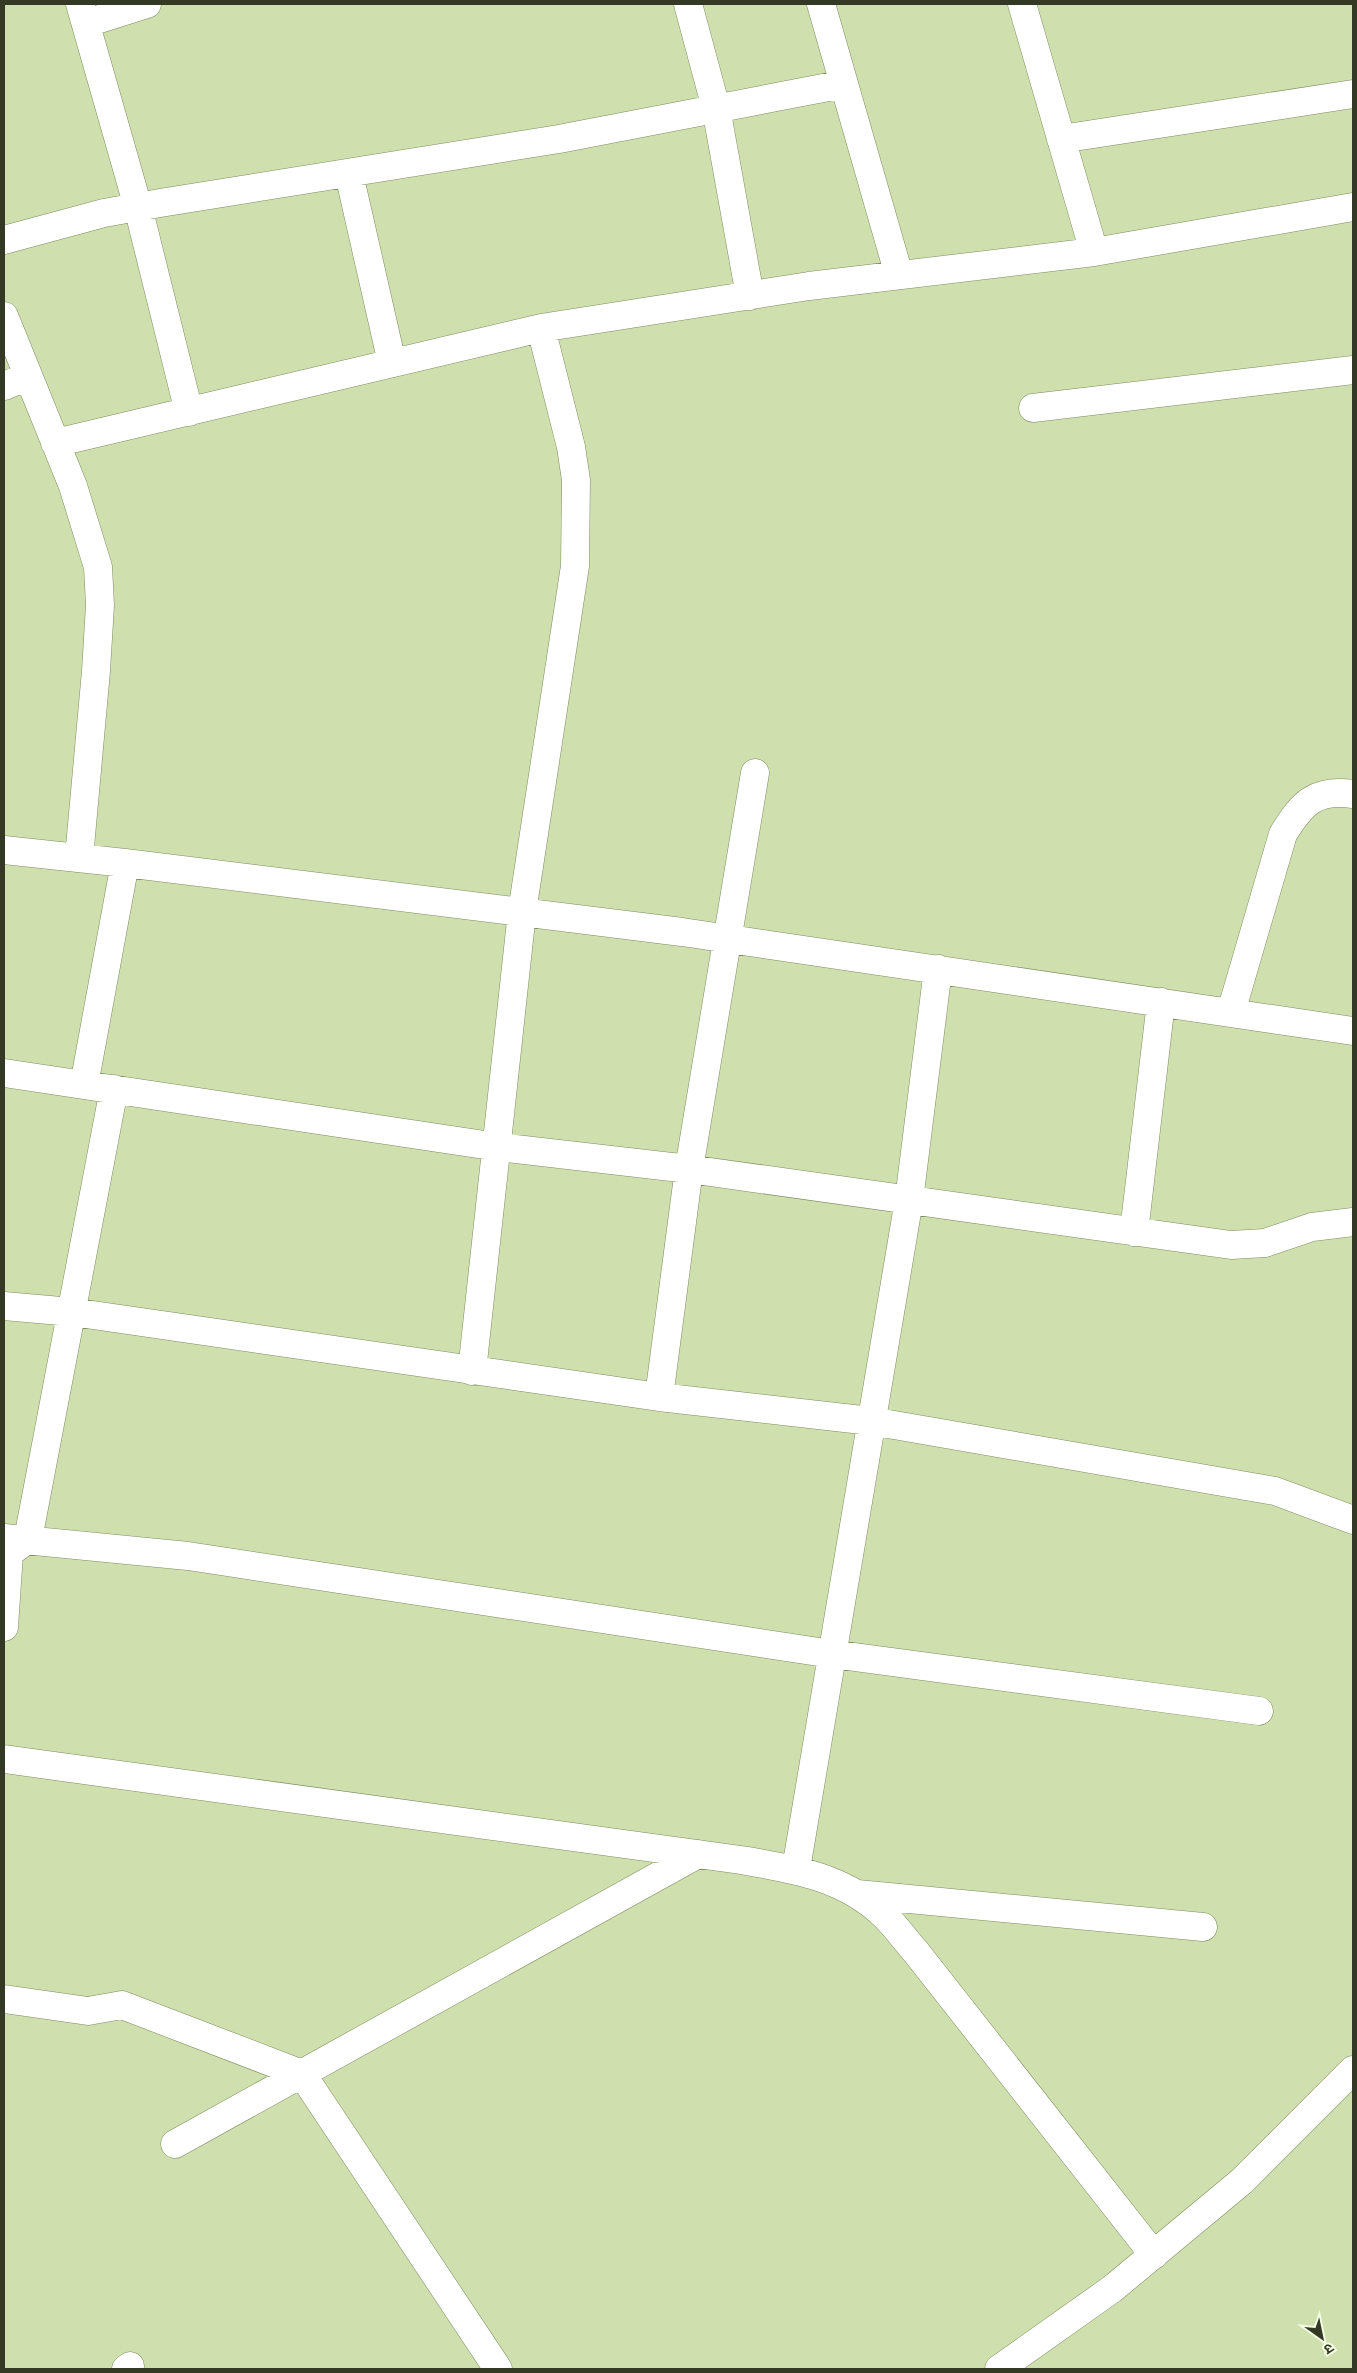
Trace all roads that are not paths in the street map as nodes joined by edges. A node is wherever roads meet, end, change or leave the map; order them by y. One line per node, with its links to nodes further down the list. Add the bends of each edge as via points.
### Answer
1 (147, 4): 5 (street)
2 (688, 4): 8 (street)
3 (821, 4): 6 (street)
4 (1022, 4): 9 (street)
5 (83, 14): 11 (street)
6 (844, 84): 8 (street); 15 (street)
7 (1353, 94): 9 (street)
8 (716, 108): 10 (street, via 550,141); 16 (street)
9 (1061, 139): 14 (street)
10 (349, 174): 11 (street); 19 (street)
11 (138, 207): 13 (street); 23 (street)
12 (1353, 207): 14 (street)
13 (4, 240)
14 (1094, 252): 15 (street)
15 (899, 276): 16 (street)
16 (750, 296): 18 (street)
17 (4, 316): 21 (street)
18 (541, 328): 19 (street); 30 (street, via 571,447 577,522 575,566)
19 (392, 363): 23 (street)
20 (1353, 370): 22 (street)
21 (16, 381): 24 (street)
22 (1033, 408)
23 (189, 412): 24 (street)
24 (55, 443): 28 (street, via 89,533 98,567 100,605)
25 (755, 773): 31 (street)
26 (1353, 794): 34 (street, via 1326,794 1311,799 1298,810 1284,834)
27 (4, 850): 28 (street)
28 (79, 858): 29 (street)
29 (125, 863): 30 (street); 37 (street)
30 (522, 912): 31 (street); 39 (street)
31 (728, 939): 32 (street); 40 (street)
32 (938, 969): 33 (street); 41 (street)
33 (1161, 1002): 34 (street); 43 (street)
34 (1231, 1012): 35 (street)
35 (1353, 1031)
36 (4, 1074): 37 (street)
37 (84, 1085): 38 (street)
38 (114, 1089): 39 (street); 45 (street)
39 (498, 1147): 40 (street); 46 (street)
40 (689, 1170): 41 (street); 47 (street)
41 (909, 1200): 43 (street); 48 (street)
42 (1353, 1222): 43 (street, via 1312,1227 1265,1243 1231,1245)
43 (1134, 1232)
44 (4, 1306): 45 (street)
45 (72, 1312): 46 (street); 50 (street)
46 (472, 1371): 47 (street)
47 (659, 1397): 48 (street)
48 (871, 1421): 49 (street, via 1275,1491); 52 (street)
49 (1353, 1520)
50 (16, 1539): 51 (street, via 9,1554); 52 (street, via 188,1556)
51 (4, 1627)
52 (832, 1654): 53 (street); 56 (street)
53 (1259, 1712)
54 (4, 1758): 55 (street)
55 (698, 1854): 56 (street); 61 (street)
56 (796, 1869): 57 (street, via 827,1878)
57 (857, 1894): 58 (street); 63 (street, via 885,1916 916,1952)
58 (1203, 1927)
59 (4, 1999): 61 (street, via 88,2011 122,2005)
60 (1353, 2070): 63 (street, via 1242,2181)
61 (302, 2074): 62 (street); 64 (street)
62 (175, 2144)
63 (1154, 2255): 65 (street, via 1112,2290)
64 (498, 2369)
65 (999, 2369)

